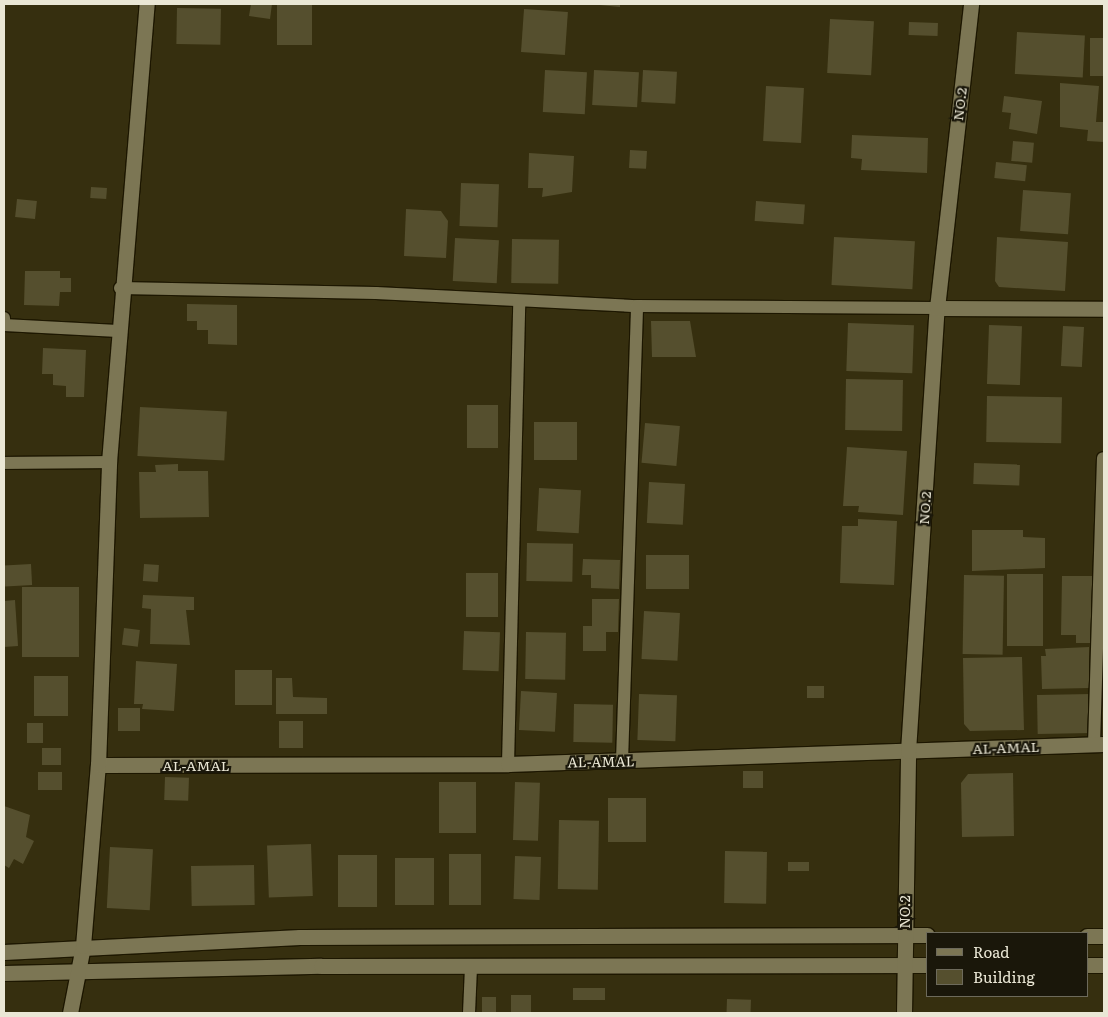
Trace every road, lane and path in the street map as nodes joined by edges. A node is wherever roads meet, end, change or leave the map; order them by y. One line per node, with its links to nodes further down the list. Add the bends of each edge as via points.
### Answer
1 (147, 4): 3 (street)
2 (971, 4): 6 (street, NO.2)
3 (120, 288): 4 (lane, via 376,292); 9 (street)
4 (519, 301): 5 (lane); 16 (lane)
5 (637, 306): 6 (lane); 15 (lane)
6 (937, 308): 7 (street); 14 (street, NO.2)
7 (1104, 309)
8 (4, 318): 9 (lane, via 4,325)
9 (118, 331): 11 (street)
10 (1103, 458): 13 (lane)
11 (109, 462): 12 (lane); 17 (street)
12 (4, 463)
13 (1099, 744): 14 (street, AL-AMAL)
14 (908, 751): 15 (street, AL-AMAL); 18 (street, NO.2)
15 (622, 761): 16 (street, AL-AMAL)
16 (508, 764): 17 (street, AL-AMAL)
17 (98, 765): 22 (street)
18 (904, 934): 19 (street); 22 (street, via 300,937); 26 (street, NO.2)
19 (926, 935)
20 (1088, 936): 21 (street)
21 (1104, 936)
22 (83, 946): 23 (street); 29 (street)
23 (4, 952)
24 (1088, 965): 25 (street)
25 (1104, 965)
26 (904, 966): 27 (street); 28 (street); 33 (street, NO.2)
27 (926, 966)
28 (471, 968): 29 (street); 32 (lane)
29 (78, 972): 30 (street); 31 (street)
30 (4, 973)
31 (70, 1013)
32 (469, 1013)
33 (904, 1013)

